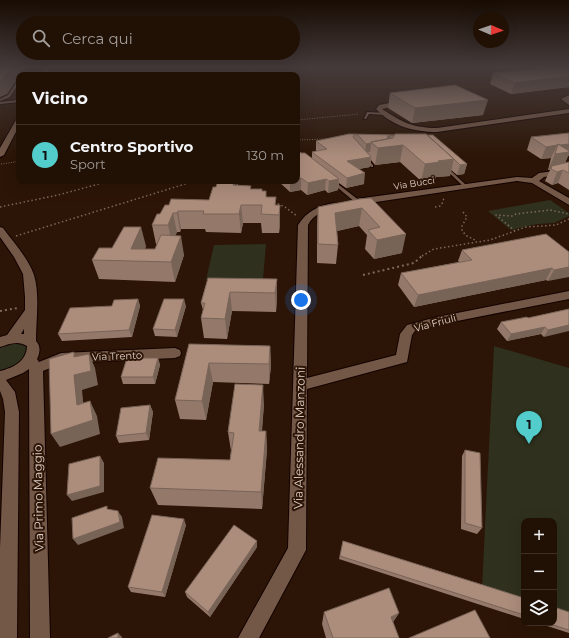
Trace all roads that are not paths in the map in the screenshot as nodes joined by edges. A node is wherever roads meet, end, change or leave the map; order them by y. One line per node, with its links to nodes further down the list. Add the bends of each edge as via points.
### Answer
1 (16, 101): 2 (lane)
2 (0, 102)
3 (411, 102): 5 (street, via 381,106 379,109)
4 (569, 111): 5 (street, via 431,130 402,126)
5 (387, 114): 6 (lane, via 368,113)
6 (365, 118)
7 (16, 126): 9 (street)
8 (370, 154): 10 (lane, via 363,156)
9 (0, 155)
10 (372, 166)
11 (444, 167): 15 (lane)
12 (569, 171): 14 (street, via 542,175)
13 (328, 178): 16 (lane)
14 (534, 181): 15 (street, Via Bucci, via 517,178); 17 (street)
15 (465, 186): 16 (street, Via Bucci)
16 (358, 202): 18 (street, Via Bucci, via 326,207 318,210)
17 (569, 202)
18 (304, 222): 28 (street, Via Alessandro Manzoni)
19 (0, 230): 21 (street, Via Primo Maggio, via 18,254 29,276)
20 (569, 295): 28 (street, Via Friuli, via 411,328 406,334 402,358)
21 (30, 308): 22 (street); 23 (street, Via Primo Maggio)
22 (6, 340): 23 (street, via 19,338)
23 (30, 342): 25 (street, Via Primo Maggio, via 34,350)
24 (175, 353): 25 (street, Via Trento, via 61,358)
25 (33, 364): 26 (street, Via Trento); 30 (street, Via Primo Maggio)
26 (0, 376)
27 (0, 382): 29 (street, via 11,398 12,432)
28 (301, 385): 31 (street, Via Alessandro Manzoni, via 297,550)
29 (7, 638)
30 (40, 638)
31 (248, 638)

